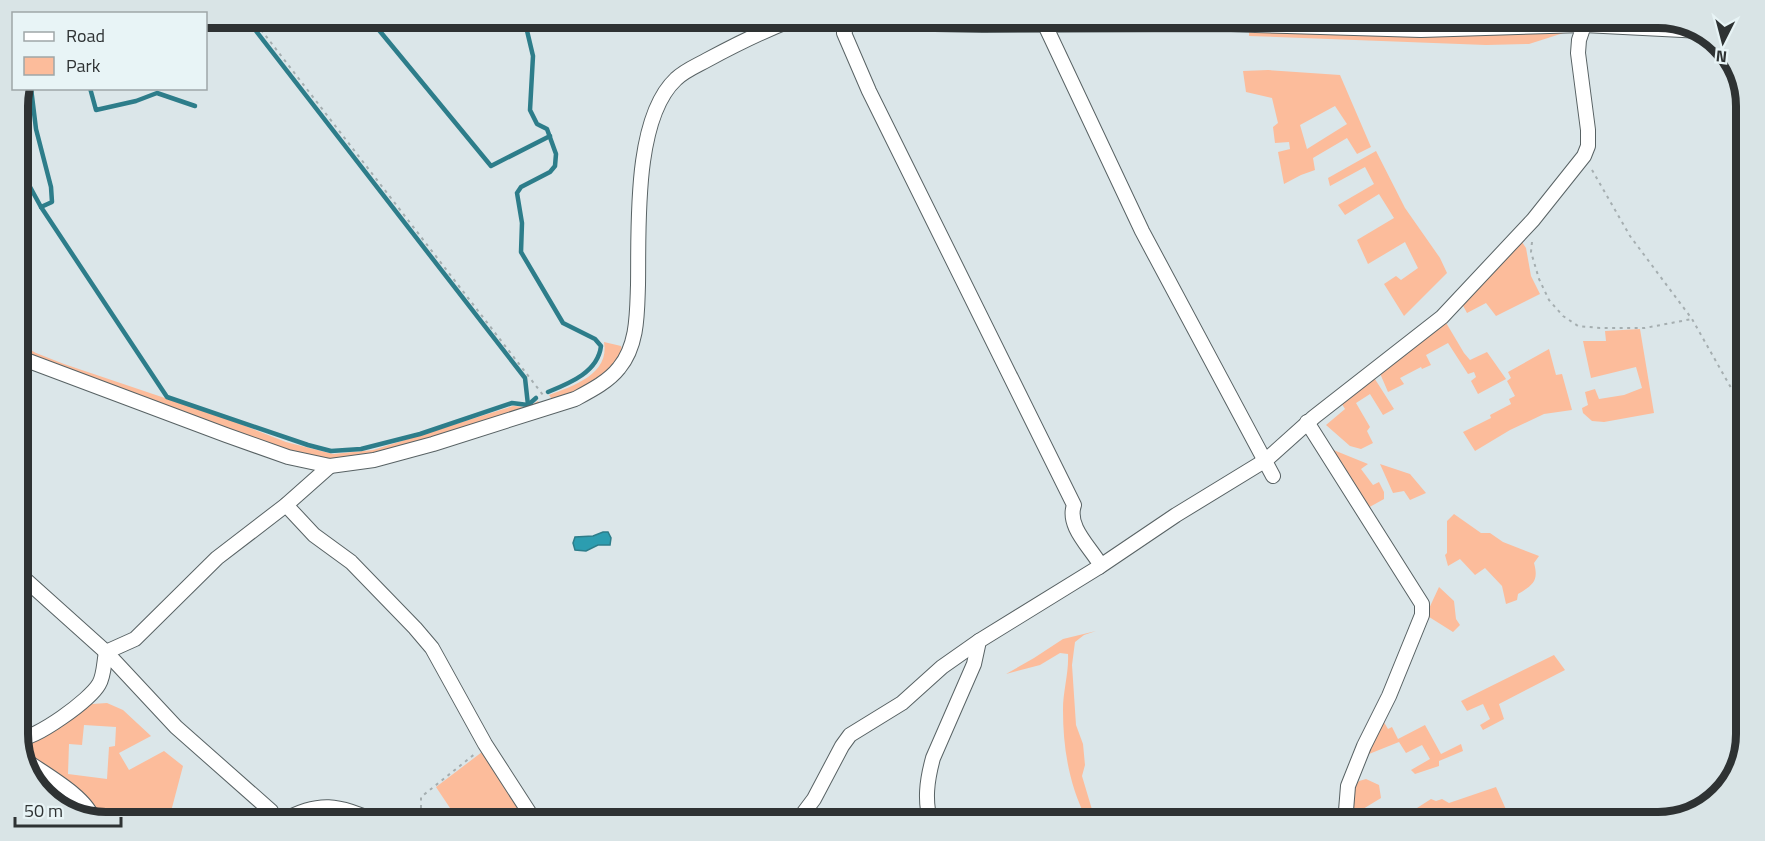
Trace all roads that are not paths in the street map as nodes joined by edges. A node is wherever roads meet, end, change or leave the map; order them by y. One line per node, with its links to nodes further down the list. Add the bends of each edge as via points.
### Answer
1 (772, 28): 10 (street, via 676,78 656,105 645,147 634,337 619,368 592,390 552,407 374,460)
2 (846, 28): 13 (street, via 844,33 869,92 1069,494 1074,505 1074,524)
3 (1046, 28): 9 (street, via 1142,231)
4 (1376, 28): 5 (street)
5 (1461, 28)
6 (1583, 28): 8 (street, via 1578,53 1588,130 1584,156 1533,220 1442,317)
7 (29, 361): 10 (street, via 288,457)
8 (1307, 423): 9 (street); 26 (street, via 1422,604 1422,615 1348,786)
9 (1266, 460): 11 (street); 13 (street, via 1176,514)
10 (330, 466): 12 (street)
11 (1273, 476)
12 (286, 505): 16 (street, via 217,558 135,639); 23 (street, via 314,535 351,562 432,648 485,744)
13 (1099, 567): 15 (street)
14 (29, 583): 16 (street)
15 (979, 641): 24 (street, via 942,666 902,703 850,735); 25 (street, via 974,664 933,758 927,802)
16 (106, 652): 17 (street, via 100,683 89,696); 20 (street, via 176,727)
17 (29, 736)
18 (37, 768): 19 (street)
19 (90, 811)
20 (271, 812)
21 (300, 812): 22 (street, via 325,805)
22 (354, 812)
23 (529, 812)
24 (804, 812)
25 (929, 812)
26 (1345, 812)

